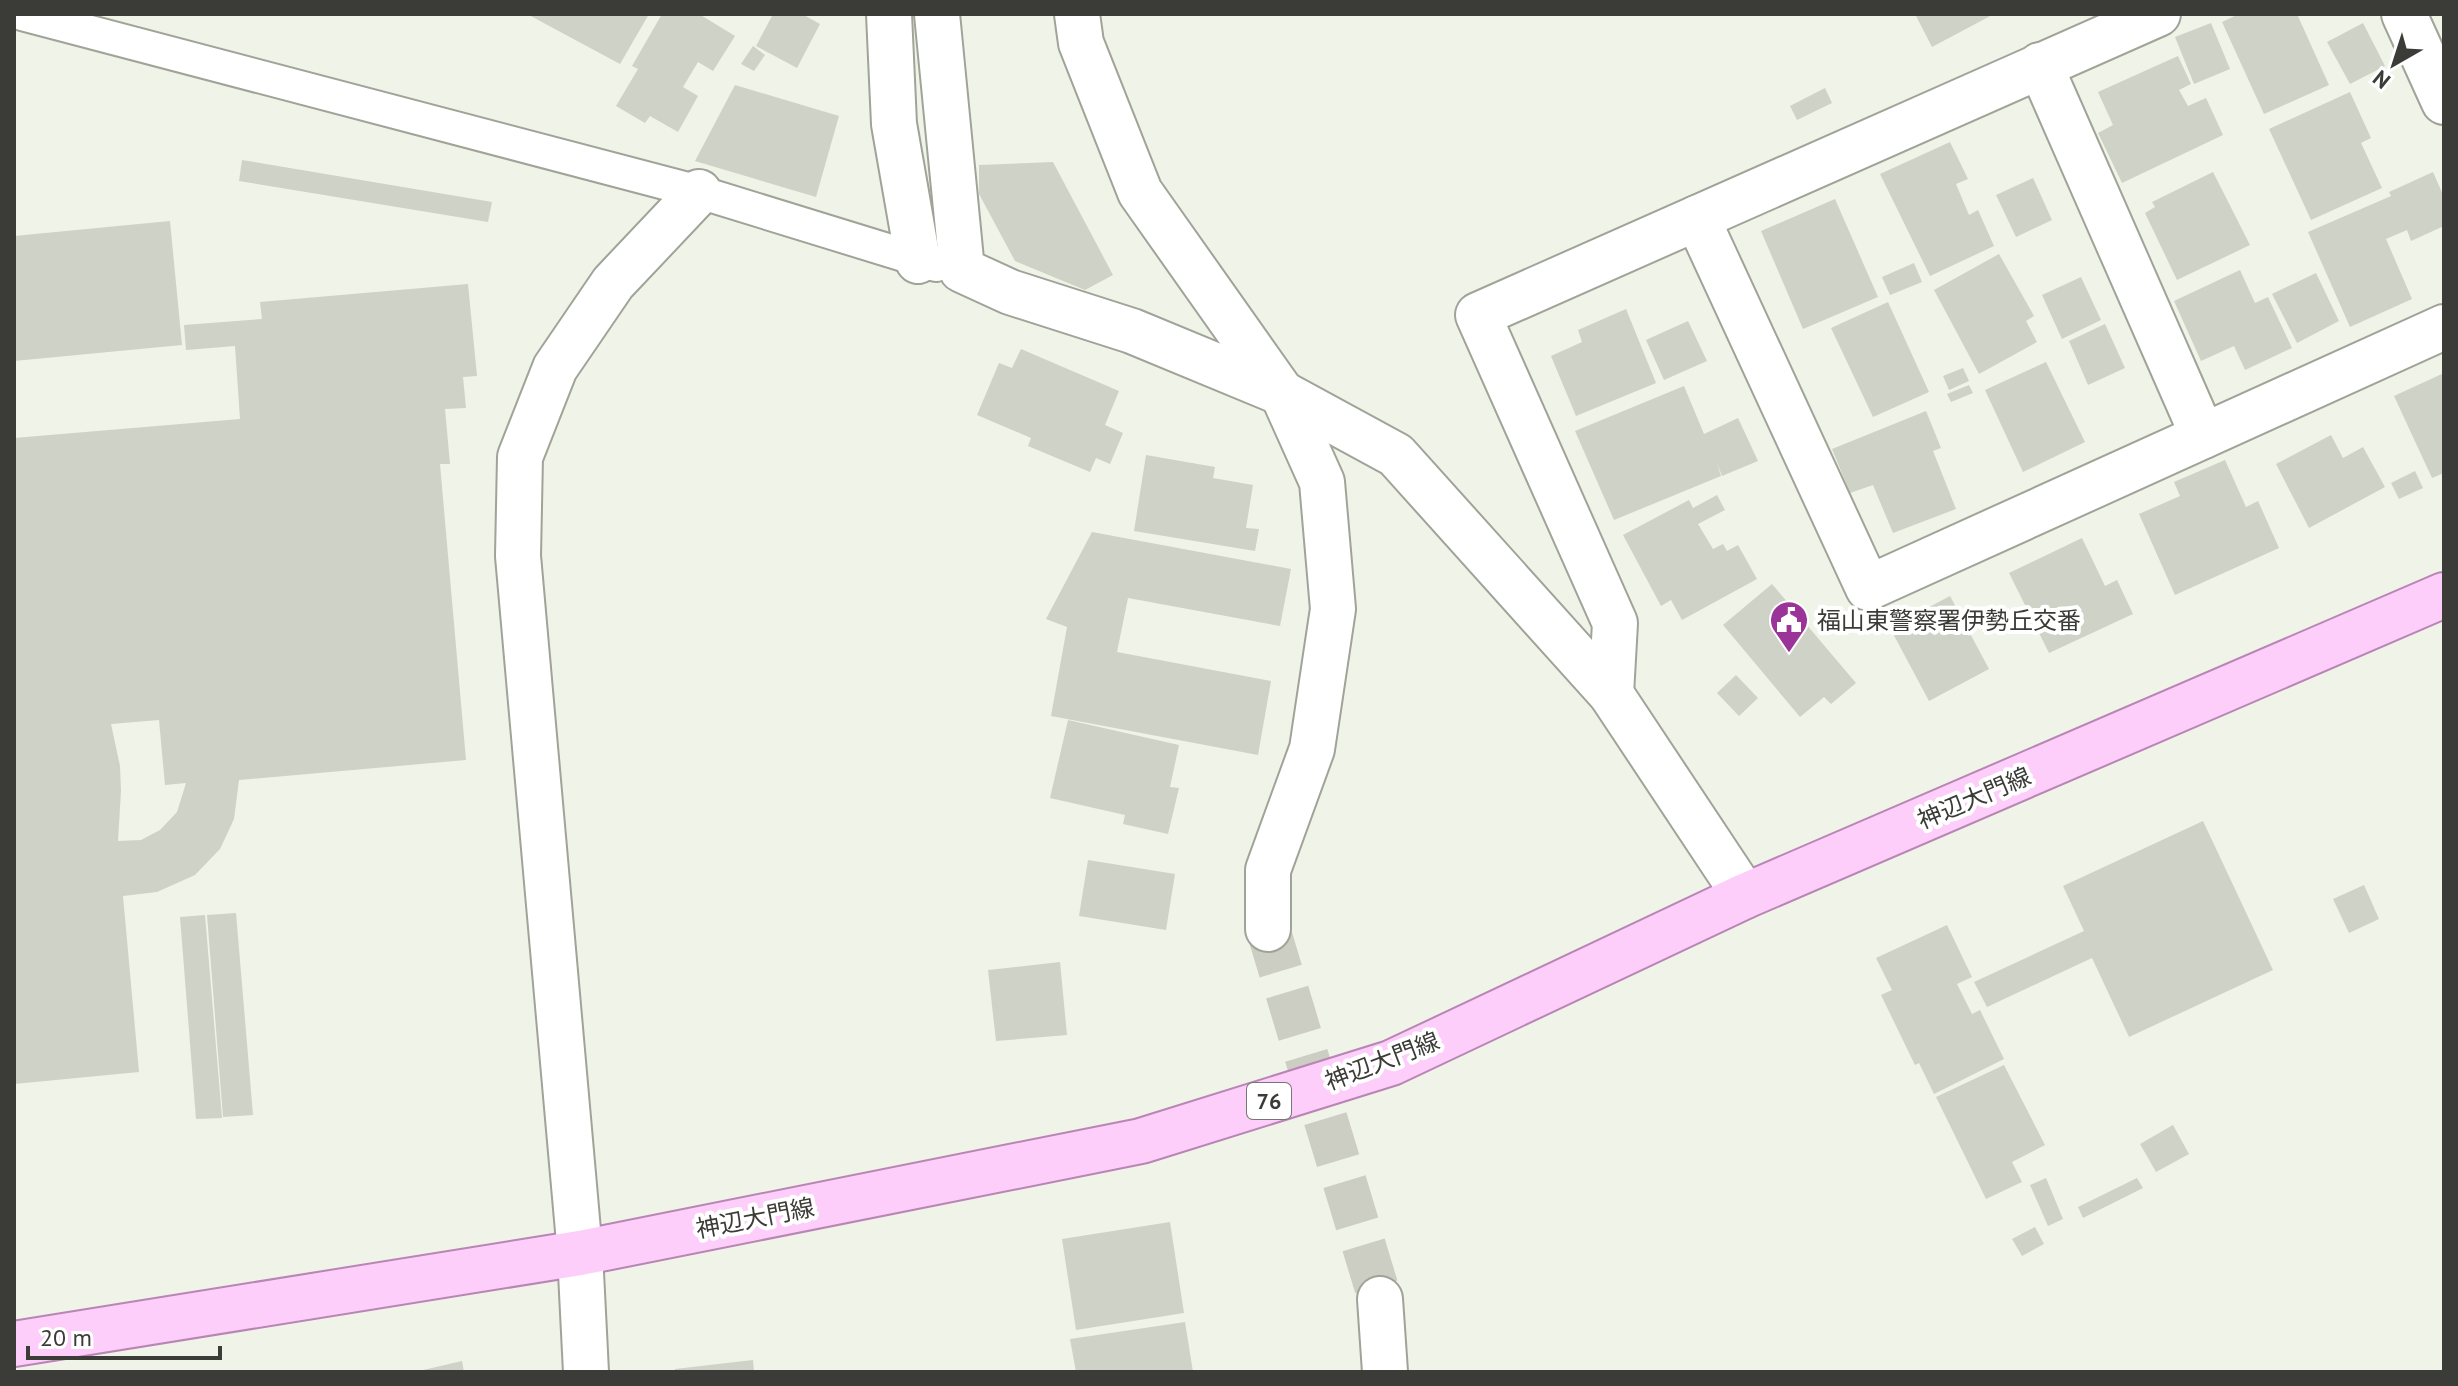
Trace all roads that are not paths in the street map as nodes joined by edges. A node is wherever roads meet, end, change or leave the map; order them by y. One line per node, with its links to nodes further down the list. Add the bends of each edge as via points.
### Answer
1 (22, 14): 9 (lane)
2 (889, 14): 11 (street, via 894,124)
3 (937, 14): 12 (street)
4 (1077, 14): 14 (street, via 1081,43 1140,192)
5 (2404, 14): 8 (street)
6 (2141, 17): 7 (street)
7 (2040, 65): 10 (street); 15 (street)
8 (2444, 102)
9 (699, 192): 11 (lane); 20 (street, via 613,283 563,356 520,457 518,556)
10 (1697, 218): 15 (street, via 1868,588); 17 (street, via 1478,315 1615,623)
11 (918, 261): 12 (lane)
12 (962, 270): 14 (street, via 1010,292 1132,331)
13 (2444, 327): 15 (street)
14 (1282, 393): 17 (street, via 1396,455); 19 (street, via 1322,482 1333,609 1312,749 1268,870)
15 (2203, 436)
16 (2444, 595): 18 (main road, 神辺大門線 / 76)
17 (1611, 694): 18 (street)
18 (1745, 896): 20 (main road, 神辺大門線 / 76, via 1391,1063 1141,1141)
19 (1268, 929)
20 (580, 1253): 22 (main road, 神辺大門線 / 76); 23 (street)
21 (1380, 1299): 24 (street)
22 (14, 1344)
23 (586, 1372)
24 (1385, 1372)

